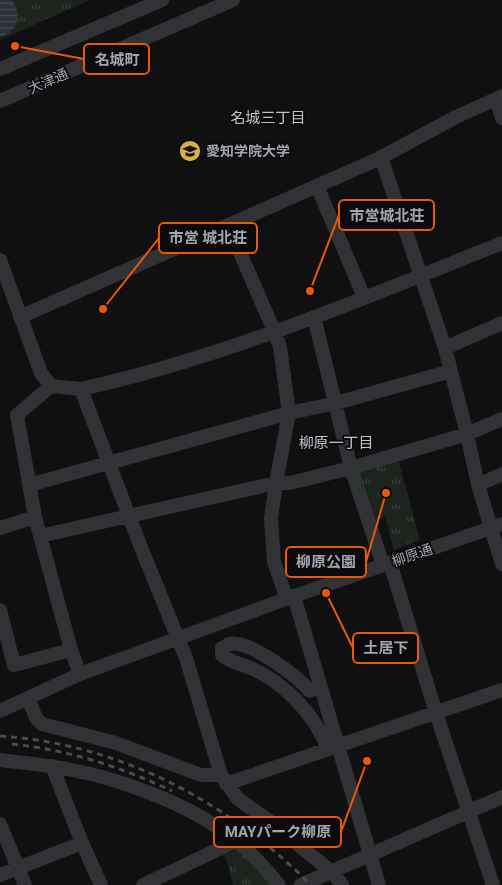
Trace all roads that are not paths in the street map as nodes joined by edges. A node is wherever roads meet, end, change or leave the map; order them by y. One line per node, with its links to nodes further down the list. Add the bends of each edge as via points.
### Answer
1 (162, 0): 3 (street)
2 (232, 0): 5 (street, 大津通)
3 (0, 69)
4 (499, 97): 6 (street); 7 (street)
5 (0, 101)
6 (502, 118)
7 (381, 157): 8 (street); 12 (street)
8 (318, 186): 9 (street); 13 (street)
9 (228, 226): 14 (street); 17 (street)
10 (502, 243): 12 (street)
11 (0, 260): 14 (street)
12 (422, 275): 13 (street); 18 (street)
13 (364, 297): 15 (street)
14 (20, 317): 20 (street, via 41,373)
15 (314, 317): 17 (street); 22 (street)
16 (502, 323): 18 (street)
17 (275, 332): 21 (street, via 127,379); 23 (street)
18 (445, 348): 19 (street)
19 (451, 372): 22 (street); 25 (street)
20 (51, 386): 21 (street); 30 (street, via 17,415)
21 (81, 389): 26 (street)
22 (336, 403): 23 (street); 27 (street)
23 (289, 414): 26 (street); 29 (street)
24 (502, 419): 25 (street)
25 (467, 434): 27 (street); 31 (street)
26 (110, 463): 30 (street); 32 (street)
27 (351, 468): 29 (street, via 290,483); 37 (street)
28 (502, 474): 31 (street)
29 (276, 483): 32 (street); 39 (street, via 271,518 274,562)
30 (29, 485): 33 (street)
31 (478, 485): 34 (street)
32 (129, 515): 36 (street); 41 (street)
33 (35, 517): 35 (street); 36 (street)
34 (497, 526): 37 (street, 柳原通); 38 (street)
35 (0, 528)
36 (40, 536): 42 (street)
37 (386, 564): 39 (street, 柳原通); 49 (street)
38 (502, 564)
39 (291, 597): 41 (street, 柳原通); 44 (street)
40 (0, 610): 42 (street, via 14,664)
41 (177, 639): 43 (street, 柳原通); 53 (street)
42 (72, 650): 43 (street)
43 (80, 674): 46 (street, 柳原通)
44 (316, 689): 47 (street); 47 (street, via 262,654 230,644 222,648 222,655 228,660 270,678); 50 (street)
45 (502, 690): 49 (street)
46 (28, 698): 48 (street, 柳原通); 53 (street, via 42,724 116,743 201,775)
47 (300, 704): 50 (street)
48 (0, 711)
49 (436, 713): 50 (street); 55 (street)
50 (333, 747): 53 (street); 59 (street)
51 (0, 760): 52 (street)
52 (52, 766): 57 (street, via 109,778 148,793 210,823); 58 (street)
53 (224, 779): 61 (street, via 238,799)
54 (502, 797): 55 (street)
55 (469, 811): 59 (street); 63 (street)
56 (0, 824): 60 (street)
57 (236, 841): 66 (street); 67 (street)
58 (82, 843): 60 (street); 65 (street)
59 (370, 854): 61 (street); 70 (street)
60 (18, 867): 62 (street); 64 (street)
61 (333, 872): 68 (street); 69 (street)
62 (0, 875)
63 (495, 884)
64 (25, 885)
65 (101, 885)
66 (143, 885)
67 (279, 885)
68 (302, 885)
69 (342, 885)
70 (379, 885)

